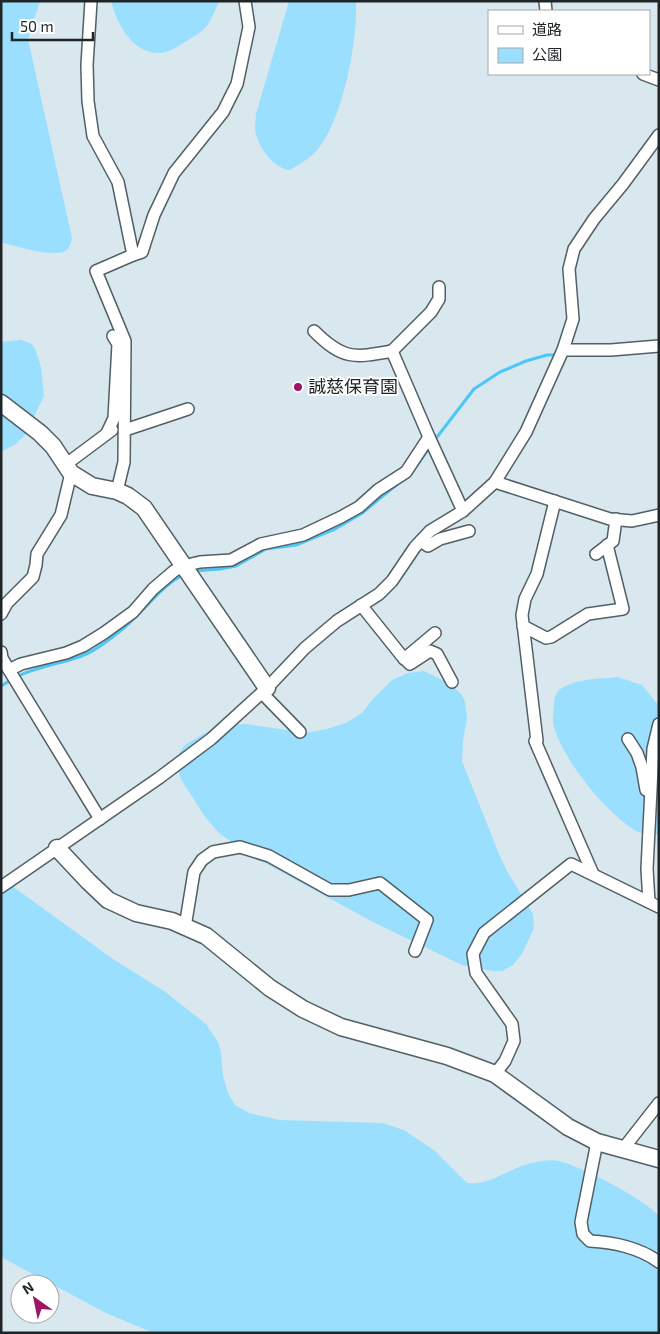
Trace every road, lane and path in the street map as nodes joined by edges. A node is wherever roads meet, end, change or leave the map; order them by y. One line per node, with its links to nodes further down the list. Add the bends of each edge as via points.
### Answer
1 (91, 1): 6 (street, via 88,101 94,136 118,182)
2 (245, 1): 6 (street, via 249,27 237,84 223,112 174,173 154,215 142,252)
3 (646, 75): 4 (street)
4 (659, 80)
5 (659, 135): 11 (street, via 574,249 569,269 573,320)
6 (133, 255): 15 (street, via 96,271 125,340)
7 (440, 287): 12 (street, via 439,299 431,312)
8 (314, 331): 12 (street, via 344,354 362,356)
9 (114, 336): 16 (street, via 118,344 114,418)
10 (659, 346): 11 (street)
11 (563, 350): 19 (street, via 526,432)
12 (392, 351): 17 (street)
13 (1, 403): 18 (street, via 40,433)
14 (188, 409): 15 (street)
15 (124, 427): 16 (street); 20 (street, via 124,462)
16 (107, 433): 18 (street)
17 (429, 437): 22 (street); 29 (street, via 406,472 342,517 303,535 261,544 231,560)
18 (68, 469): 20 (street, via 92,486); 31 (street, via 61,516 37,554 33,577 7,603)
19 (495, 482): 21 (street); 22 (street)
20 (117, 491): 29 (street, via 144,508)
21 (555, 501): 24 (street); 32 (street, via 536,574 525,599)
22 (463, 511): 26 (street)
23 (659, 515): 24 (street, via 632,521)
24 (616, 519): 27 (street, via 613,541)
25 (468, 531): 26 (street, via 428,546)
26 (421, 540): 30 (street, via 392,581)
27 (607, 545): 28 (street); 32 (street, via 623,610 588,614 546,638)
28 (596, 554)
29 (183, 566): 36 (street, via 153,589 133,612 83,646); 38 (street)
30 (361, 606): 35 (street); 38 (street, via 337,620)
31 (1, 614)
32 (523, 626): 45 (street, via 535,740)
33 (435, 633): 35 (street)
34 (2, 656): 36 (street)
35 (404, 659): 37 (street, via 410,664 430,651 438,654)
36 (9, 670): 43 (street)
37 (452, 682)
38 (264, 690): 40 (street); 43 (street, via 211,740)
39 (659, 724): 42 (street, via 653,749)
40 (300, 732)
41 (628, 739): 42 (street, via 637,753)
42 (651, 801): 47 (street, via 648,869)
43 (100, 818): 44 (street)
44 (57, 848): 46 (street); 48 (street, via 108,900 136,913)
45 (593, 874): 47 (street); 50 (street, via 571,864 484,933 473,954 476,974 512,1024 514,1041)
46 (1, 887)
47 (654, 904)
48 (185, 927): 49 (street, via 194,872 202,860 213,852 240,848 269,856 330,890 349,890 380,883 427,920); 50 (street, via 206,936 270,988 303,1009 340,1026 447,1056)
49 (415, 951)
50 (495, 1074): 52 (street, via 568,1127)
51 (659, 1103): 53 (street)
52 (597, 1142): 53 (street); 55 (street, via 581,1222 583,1234 590,1242 635,1249)
53 (623, 1149): 54 (street)
54 (659, 1159)
55 (659, 1262)

